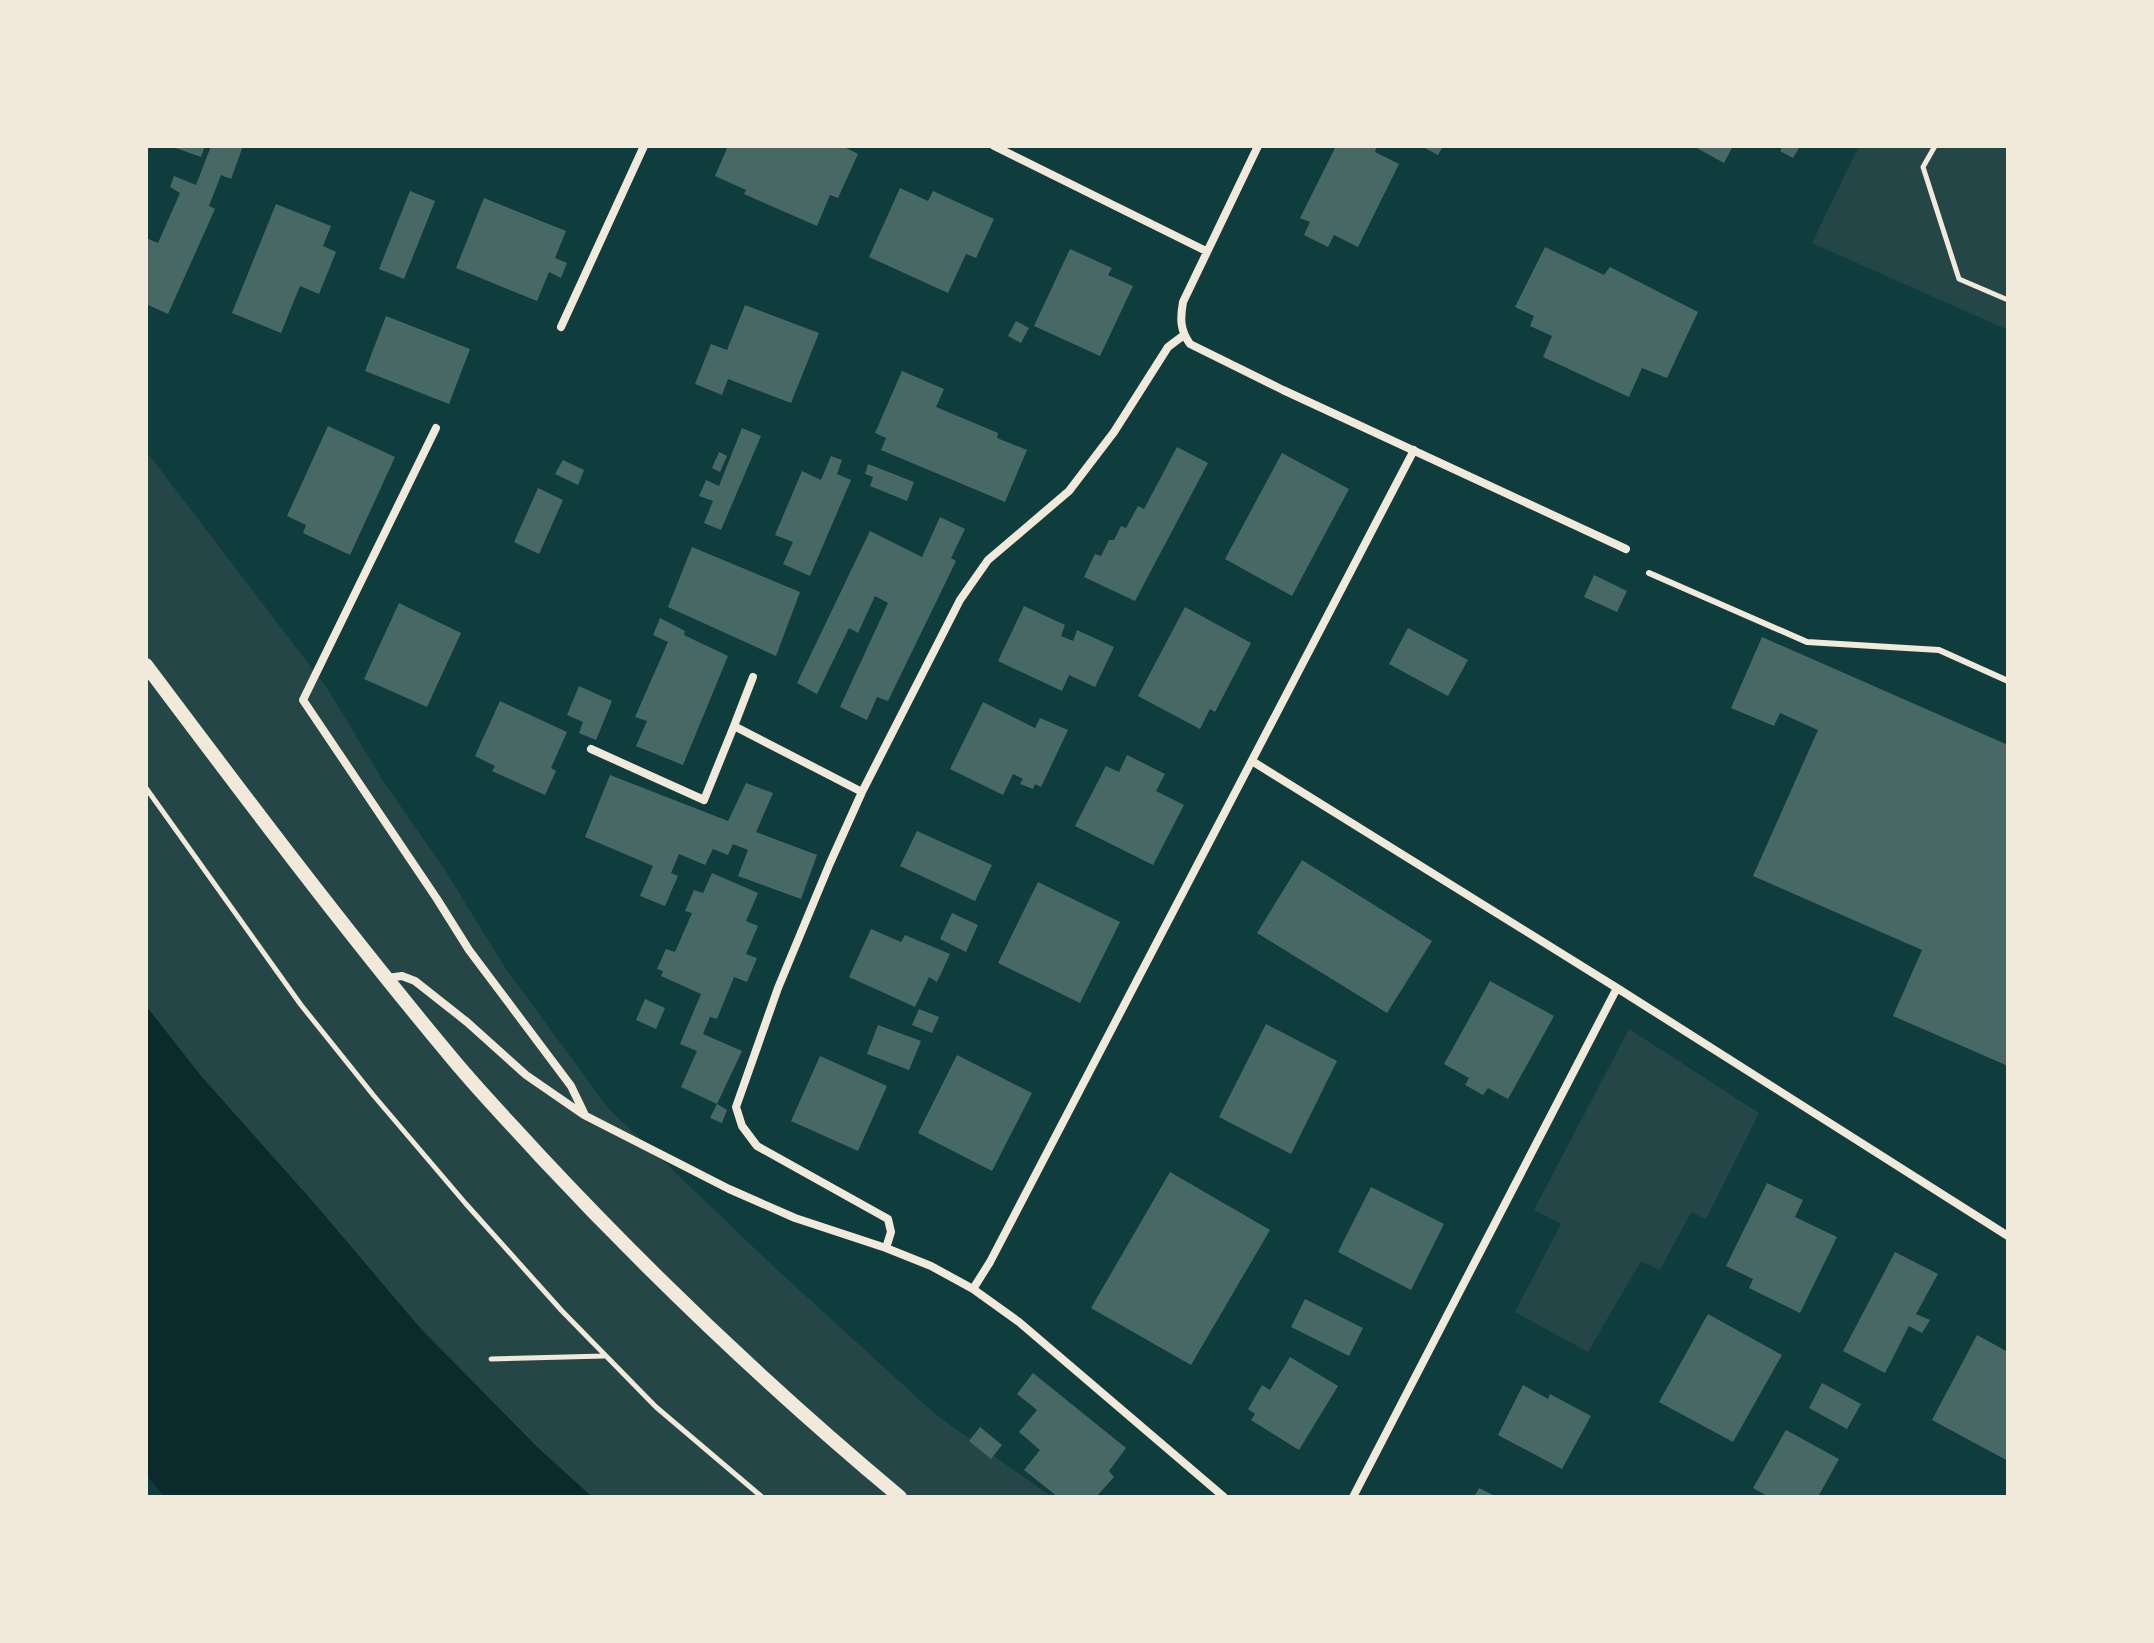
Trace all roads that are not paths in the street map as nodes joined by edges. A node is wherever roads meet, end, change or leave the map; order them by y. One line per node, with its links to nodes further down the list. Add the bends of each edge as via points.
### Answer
1 (644, 146): 5 (street)
2 (994, 146): 4 (street)
3 (1258, 146): 4 (street)
4 (1206, 251): 6 (street, via 1183,302 1179,321)
5 (561, 327)
6 (1184, 335): 8 (street, via 1214,358); 17 (street, via 1168,347 1069,491 988,560 960,600)
7 (436, 428): 20 (street, via 303,700 469,950 571,1086)
8 (1414, 450): 9 (street); 16 (street)
9 (1626, 549)
10 (1649, 573): 13 (lane, via 1807,642 1939,650)
11 (146, 665): 18 (street)
12 (753, 677): 14 (street)
13 (2008, 681)
14 (734, 726): 15 (street, via 704,800); 17 (street)
15 (591, 749)
16 (1252, 761): 19 (street); 23 (street)
17 (862, 792): 22 (street, via 778,988 736,1107 757,1146 888,1219)
18 (387, 978): 20 (street, via 415,981 526,1075); 24 (street, via 452,1059 602,1222 689,1308)
19 (1617, 988): 21 (street); 26 (street)
20 (584, 1115): 22 (street, via 782,1213)
21 (2008, 1236)
22 (886, 1248): 23 (street)
23 (973, 1289): 25 (street)
24 (900, 1497)
25 (1224, 1497)
26 (1353, 1497)

